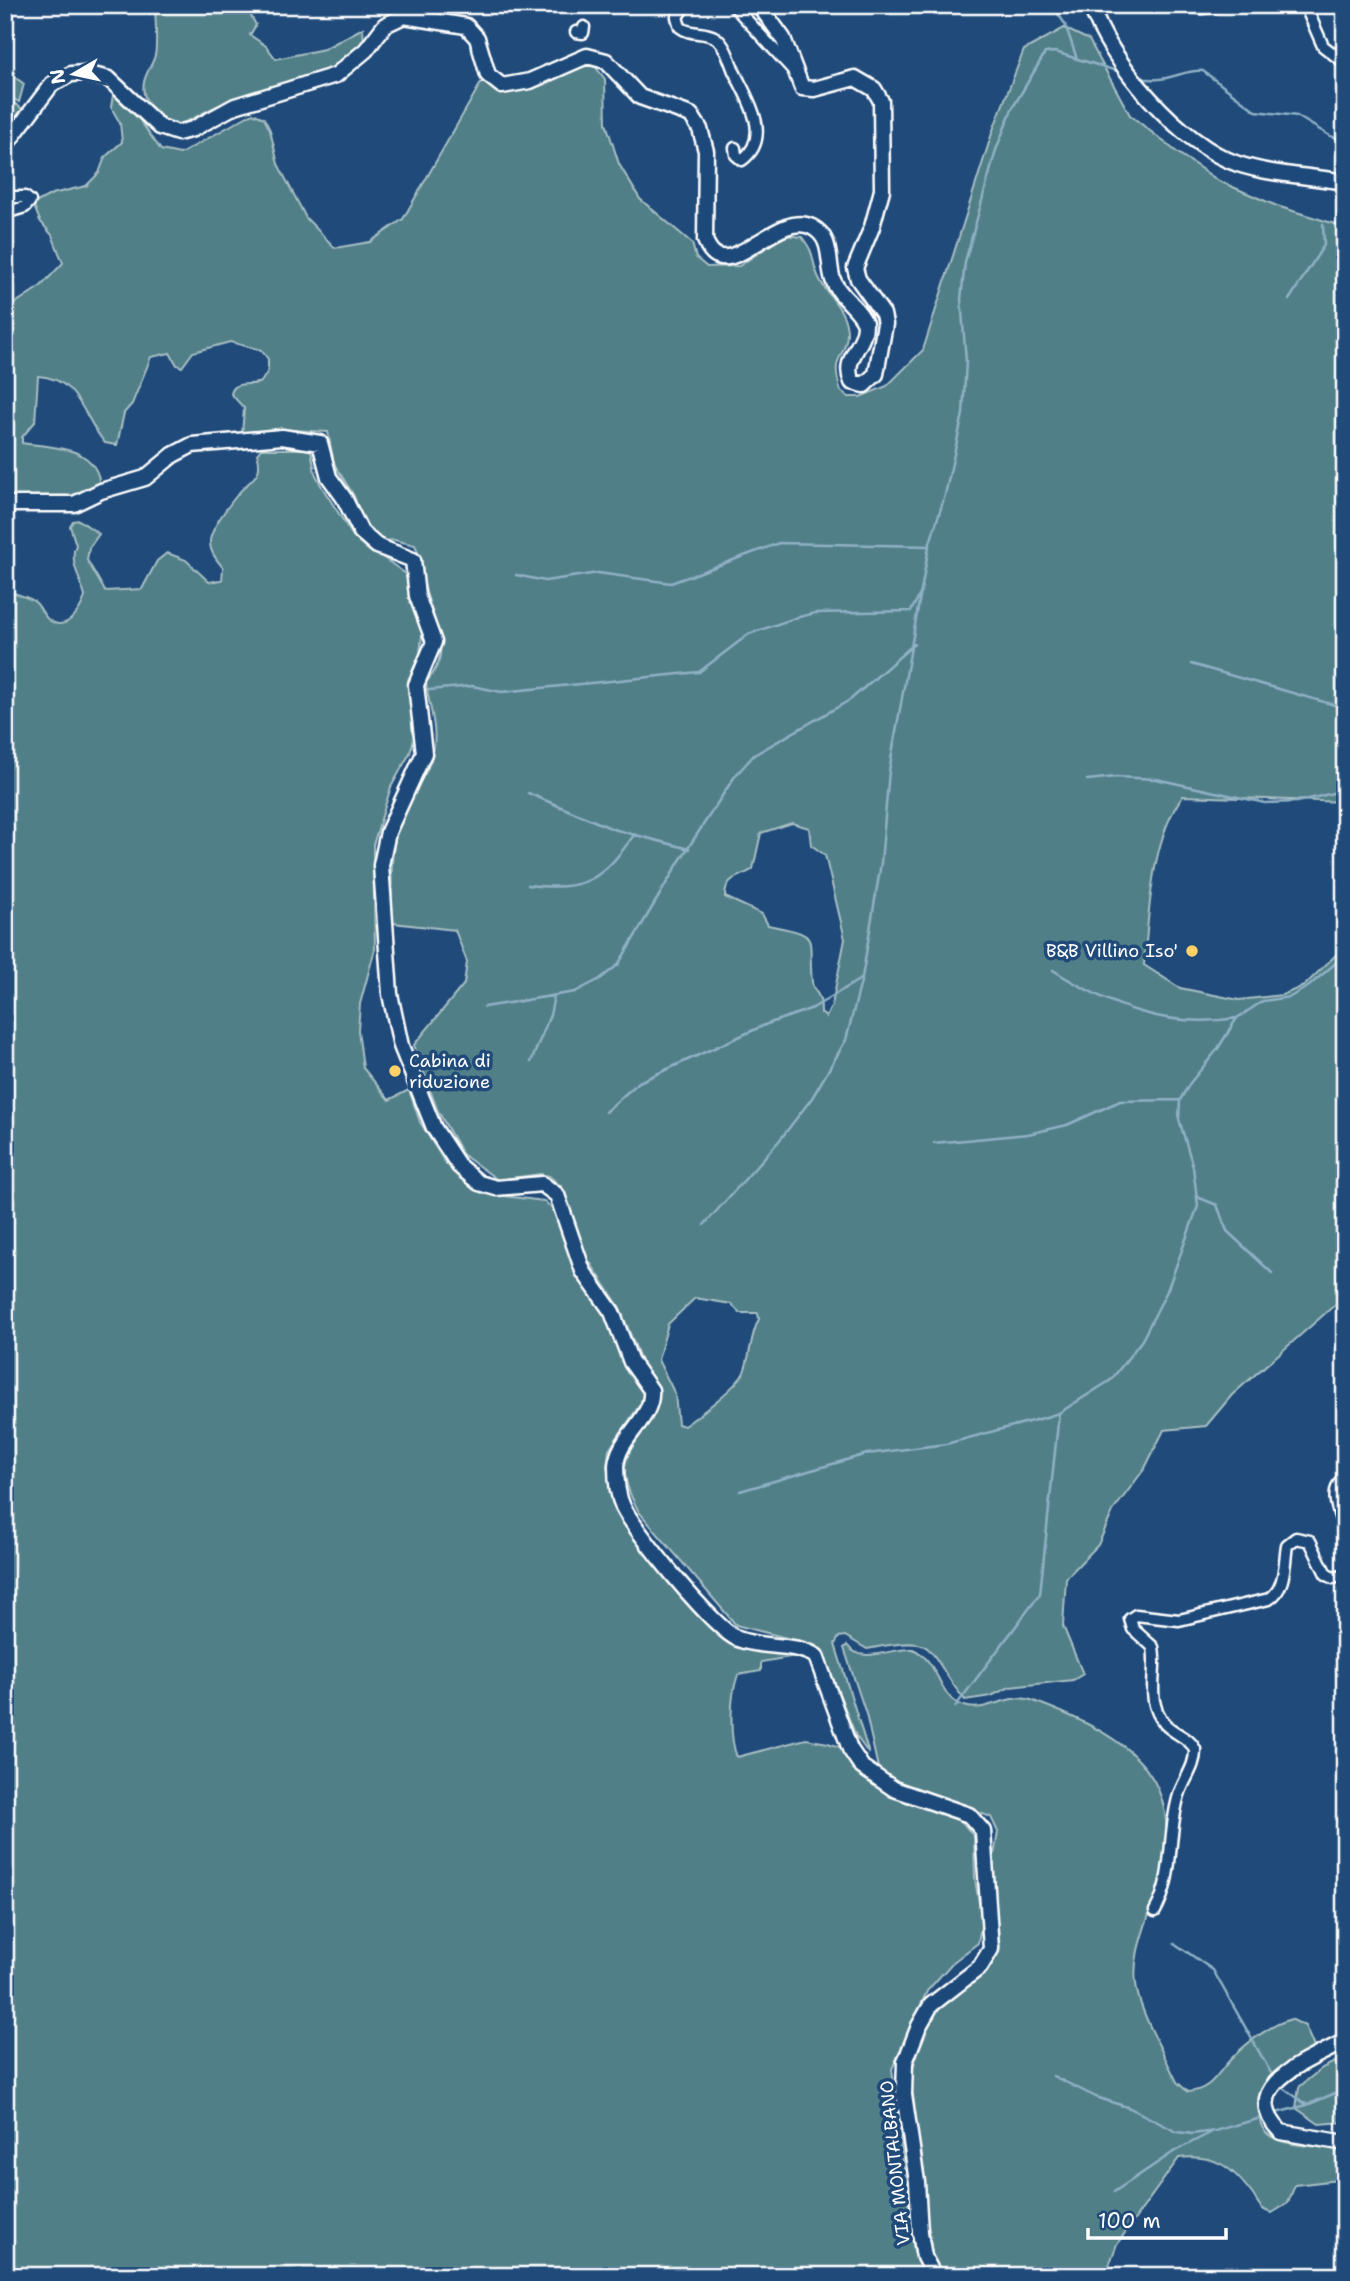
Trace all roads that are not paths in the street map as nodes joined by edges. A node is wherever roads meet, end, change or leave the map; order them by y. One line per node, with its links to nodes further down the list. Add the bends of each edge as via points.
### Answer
1 (685, 5): 11 (street, via 677,17 680,27 686,32 704,32 722,44 754,108 757,121 750,152 742,160)
2 (733, 5): 9 (street)
3 (759, 5): 9 (street, via 783,38)
4 (1182, 5): 5 (street)
5 (1224, 5)
6 (1305, 5): 8 (street, via 1323,46)
7 (1092, 10): 12 (street, via 1132,79 1207,148 1251,168)
8 (1345, 63)
9 (793, 71): 10 (street, via 800,86 808,89 860,79 874,89 882,107 881,190 855,268 885,324 876,374 864,385 852,382 848,371 865,323 834,284 830,250 821,236 808,225 794,225 772,232 735,255 722,257 711,252 705,240 706,151 695,120 685,111 640,97 600,58 580,57 530,81 502,86 488,75 477,38 466,26 404,16 385,25 366,50 337,75 235,106 178,133 160,127 109,79 71,74 52,84)
10 (5, 146)
11 (735, 148)
12 (1345, 182)
13 (5, 197): 14 (street, via 30,201)
14 (5, 213)
15 (5, 504): 22 (street, VIA MONTALBANO, via 74,503 145,478 192,445 300,438 320,443 328,477 366,538 413,560 416,596 434,642 416,685 425,753 396,812 381,865 394,1020 434,1128 459,1166 479,1183 496,1188 542,1184 560,1202 583,1271 612,1312 631,1362 651,1390 648,1409 617,1456 618,1493 631,1520 727,1633 743,1641 816,1656 850,1749 862,1767 894,1789 969,1815 983,1832 991,1949 980,1967 931,2005 919,2026 904,2076 920,2232 924,2257)
16 (1345, 1477): 17 (street, via 1335,1497)
17 (1345, 1530)
18 (1345, 1575): 19 (street, via 1333,1578 1326,1574 1310,1541 1296,1538 1287,1545 1282,1581 1269,1599 1190,1619 1156,1620 1136,1615 1130,1619 1133,1629 1153,1647 1151,1686 1158,1711 1195,1749 1178,1796 1168,1870)
19 (1155, 1911)
20 (1345, 2041): 21 (street, via 1283,2074 1266,2105 1281,2132)
21 (1345, 2143)
22 (934, 2276)

